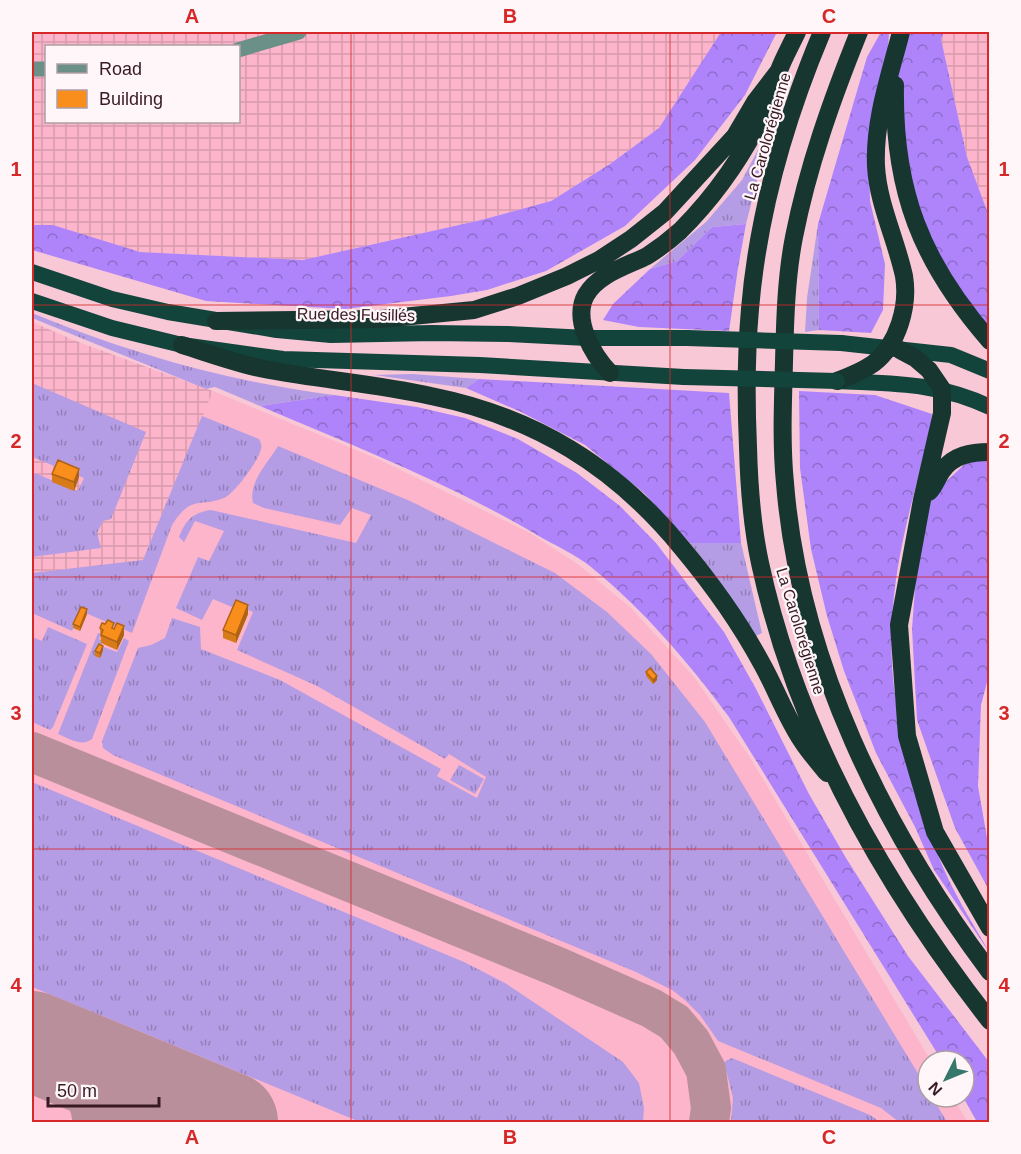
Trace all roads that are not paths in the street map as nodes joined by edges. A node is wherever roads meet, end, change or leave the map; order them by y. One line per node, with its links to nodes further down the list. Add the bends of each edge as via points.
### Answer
1 (299, 32): 6 (street)
2 (797, 32): 8 (highway)
3 (822, 32): 23 (highway, La Carolorégienne, via 800,84 777,158 761,233 750,309 746,412 749,489 759,562 803,705)
4 (859, 32): 25 (highway, La Carolorégienne, via 814,153 794,239 786,307 784,483 810,621 832,691 870,783 933,888)
5 (901, 32): 7 (highway)
6 (240, 49)
7 (895, 53): 13 (highway, via 900,165 910,208 924,245 948,288); 15 (highway, via 884,95 876,166 882,204 904,279)
8 (778, 72): 11 (highway, via 735,136 665,212 599,260 567,276 474,310 381,319); 12 (highway, via 754,132 700,209 649,254 590,288 582,306)
9 (32, 272): 11 (highway, Rue des Fusillés, via 112,299)
10 (32, 301): 14 (highway, via 112,328)
11 (216, 321): 12 (highway, Rue des Fusillés, via 331,335 508,334)
12 (587, 338): 15 (highway, Rue des Fusillés, bridge, via 841,343); 17 (highway)
13 (990, 341)
14 (182, 345): 17 (highway, via 283,359); 23 (highway, via 268,370 388,387 465,404 566,445 606,473 683,548 761,662 801,741)
15 (894, 349): 16 (highway, Rue des Fusillés, via 951,356); 18 (highway); 19 (highway, via 915,358)
16 (990, 371)
17 (610, 373): 18 (highway, bridge)
18 (837, 381): 19 (highway)
19 (942, 389): 20 (highway); 22 (highway, via 942,413)
20 (990, 407)
21 (990, 452): 22 (highway, via 965,453 951,461)
22 (922, 500): 24 (highway, via 899,625 908,736 935,832)
23 (845, 796): 26 (highway, La Carolorégienne, via 902,897)
24 (990, 928)
25 (990, 972)
26 (990, 1021)

